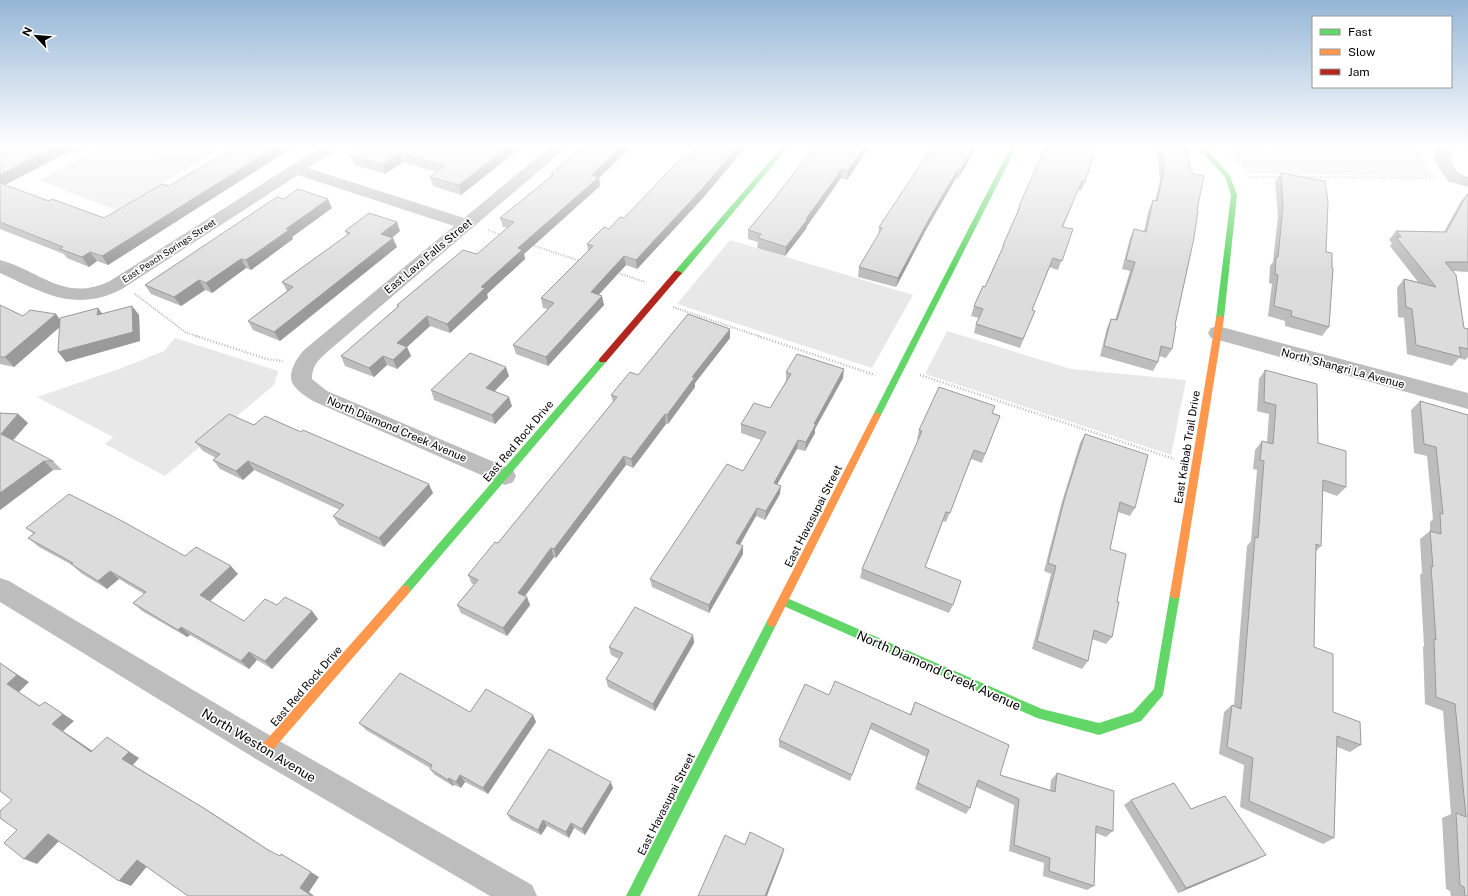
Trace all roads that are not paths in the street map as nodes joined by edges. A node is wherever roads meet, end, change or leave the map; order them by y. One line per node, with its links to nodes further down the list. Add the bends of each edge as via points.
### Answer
1 (267, 188): 8 (street, East Peach Springs Street, via 121,282 101,292 84,295 62,293)
2 (354, 188): 7 (street)
3 (510, 188): 7 (street, East Lava Falls Street)
4 (750, 188): 12 (street, East Red Rock Drive)
5 (993, 188): 14 (street, East Havasupai Street)
6 (1232, 188): 9 (street, East Kaibab Trail Drive, via 1234,194)
7 (466, 224): 10 (street, East Lava Falls Street, via 326,342)
8 (0, 266)
9 (1218, 333): 11 (street, North Shangri La Avenue); 15 (street, East Kaibab Trail Drive, via 1159,691 1137,717)
10 (302, 368): 12 (street, North Diamond Creek Avenue, via 302,382 320,396)
11 (1468, 401)
12 (505, 476): 16 (street, East Red Rock Drive)
13 (0, 589): 16 (street, North Weston Avenue)
14 (782, 601): 15 (street, North Diamond Creek Avenue, via 1041,714); 18 (street, East Havasupai Street)
15 (1100, 729)
16 (266, 749): 17 (street, North Weston Avenue)
17 (521, 896)
18 (633, 896)

